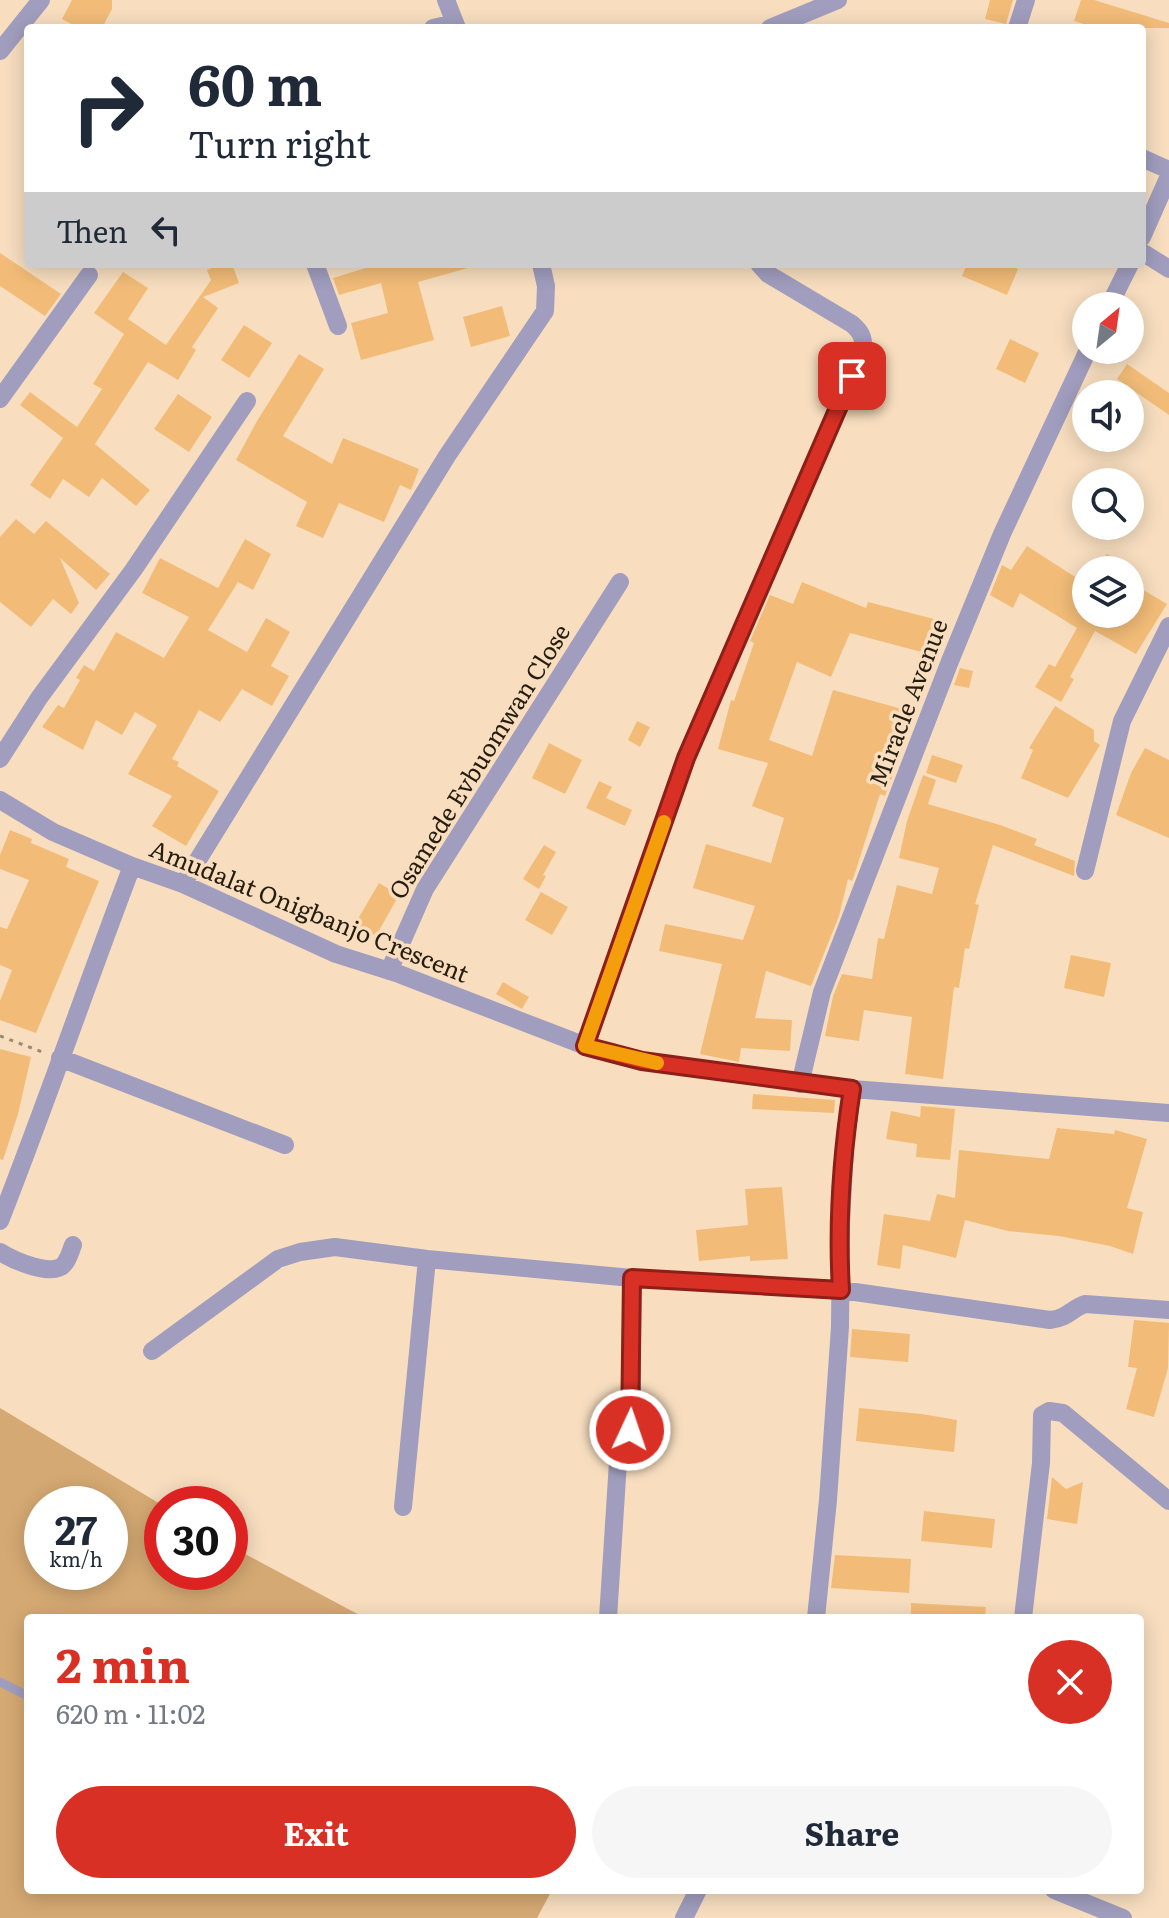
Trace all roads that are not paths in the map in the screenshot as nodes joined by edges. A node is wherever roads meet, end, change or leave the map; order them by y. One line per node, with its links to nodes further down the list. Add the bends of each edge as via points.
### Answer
1 (41, 0): 8 (street)
2 (446, 0): 5 (street)
3 (838, 0): 6 (street)
4 (1026, 0): 7 (street)
5 (456, 24)
6 (780, 24)
7 (1018, 24)
8 (0, 51)
9 (1146, 160): 10 (street)
10 (1169, 173): 11 (street)
11 (1146, 228)
12 (1146, 255): 17 (street)
13 (316, 268): 20 (street)
14 (542, 268): 30 (street, via 545,311 423,495)
15 (763, 268): 32 (street, via 852,324 861,332 863,350 686,758)
16 (1128, 268): 19 (street)
17 (1169, 269)
18 (89, 275): 22 (street)
19 (1116, 292)
20 (338, 326)
21 (1081, 364): 34 (street, Miracle Avenue, via 950,661 822,992)
22 (0, 399)
23 (247, 401): 26 (street)
24 (620, 582): 31 (street, Osamede Evbuomwan Close, via 425,889)
25 (1169, 626): 29 (street, via 1122,721)
26 (0, 759)
27 (0, 800): 28 (street, via 53,832)
28 (132, 866): 30 (street, Amudalat Onigbanjo Crescent); 33 (street, Amudalat Onigbanjo Crescent)
29 (1085, 871)
30 (183, 884): 31 (street, Amudalat Onigbanjo Crescent, via 336,954)
31 (389, 971): 32 (street, Amudalat Onigbanjo Crescent)
32 (585, 1046): 34 (street, Amudalat Onigbanjo Crescent, via 642,1061)
33 (60, 1058): 37 (street); 38 (street, Amudalat Onigbanjo Crescent)
34 (800, 1084): 35 (street, Amudalat Onigbanjo Crescent)
35 (852, 1089): 36 (street, Amudalat Onigbanjo Crescent); 43 (street)
36 (1169, 1113)
37 (285, 1145)
38 (0, 1221)
39 (73, 1245): 40 (street, via 65,1263 51,1270)
40 (0, 1252)
41 (427, 1259): 42 (street); 45 (street, via 335,1247 278,1259); 47 (street)
42 (632, 1278): 43 (street); 48 (street, via 632,1408 618,1462)
43 (841, 1290): 44 (street, via 1050,1320 1085,1304); 49 (street)
44 (1169, 1310)
45 (152, 1351)
46 (1169, 1501): 50 (street, via 1063,1413 1042,1415)
47 (403, 1507)
48 (608, 1614)
49 (816, 1614)
50 (1023, 1614)
51 (0, 1682): 52 (lane)
52 (24, 1694)
53 (696, 1894): 55 (street)
54 (1064, 1894): 56 (street)
55 (684, 1918)
56 (1123, 1918)

